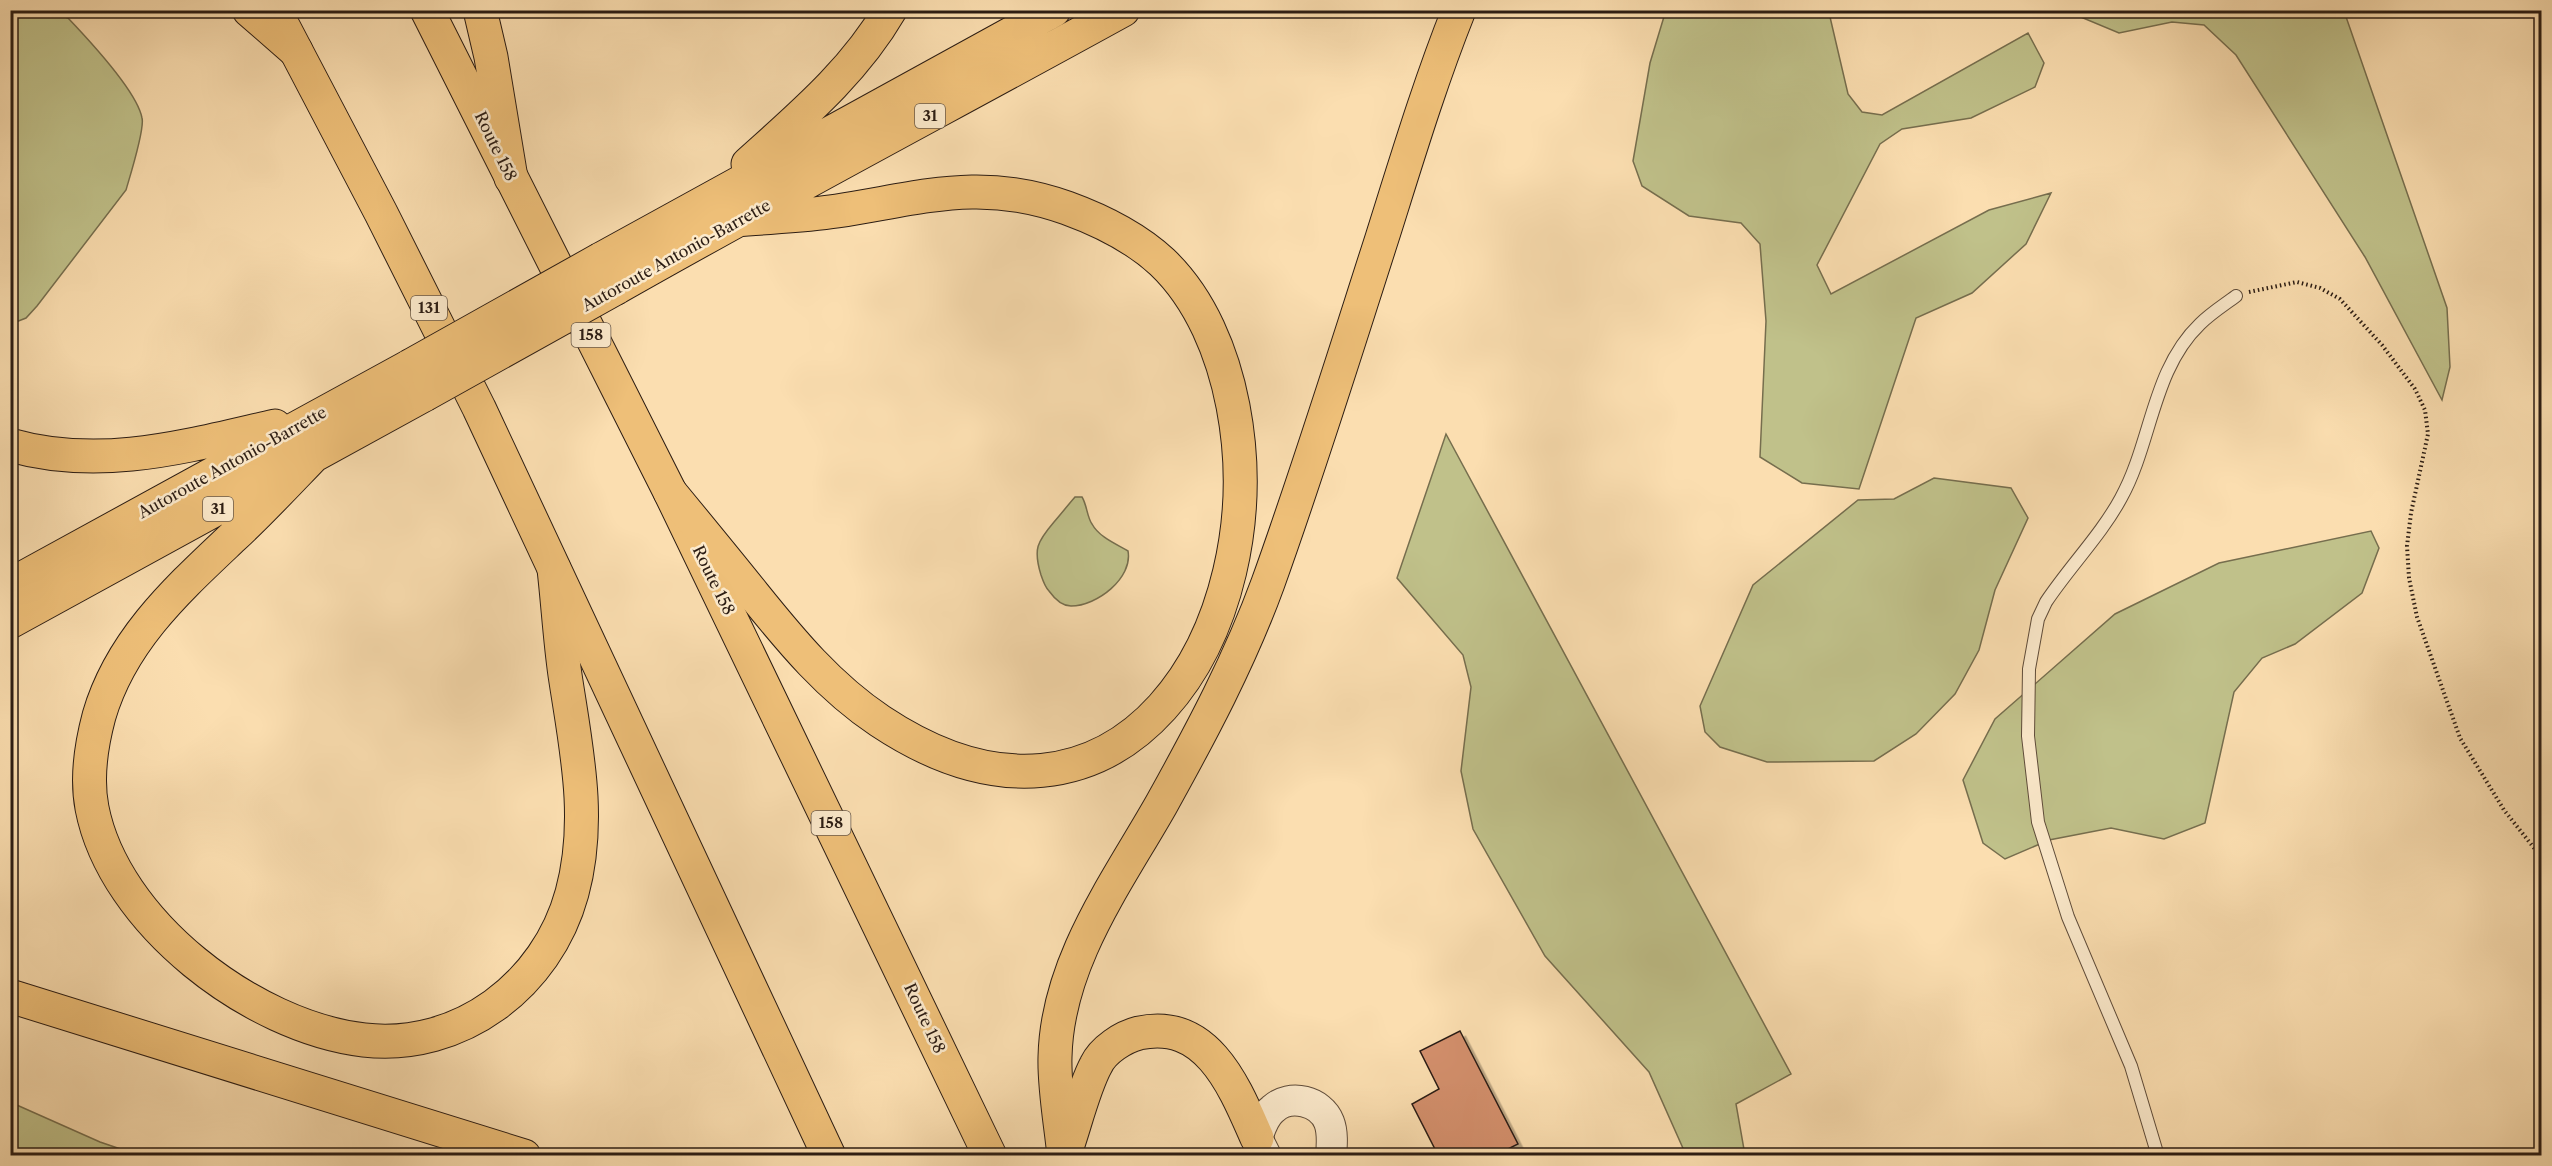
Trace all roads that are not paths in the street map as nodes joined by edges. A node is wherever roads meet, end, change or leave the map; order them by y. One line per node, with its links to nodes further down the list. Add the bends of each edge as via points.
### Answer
1 (249, 10): 9 (highway)
2 (274, 10): 9 (highway, 131)
3 (427, 10): 10 (highway, Route 158 / 158)
4 (480, 10): 10 (highway)
5 (890, 10): 11 (highway, via 856,59 820,99)
6 (1054, 10): 11 (highway, Autoroute Antonio-Barrette / 31)
7 (1123, 10): 12 (highway, Autoroute Antonio-Barrette / 31)
8 (1459, 10): 26 (highway, via 1253,621 1222,690 1094,922 1071,975 1055,1058)
9 (296, 51): 18 (highway, 131, via 468,387)
10 (511, 178): 17 (highway, Route 158 / 158)
11 (707, 202): 14 (highway, Autoroute Antonio-Barrette / 31, bridge)
12 (736, 220): 16 (highway, Autoroute Antonio-Barrette / 31, bridge); 17 (highway, via 837,211 926,195 987,192 1067,208 1108,226 1143,248 1172,273 1197,307 1230,392 1241,487 1230,576 1196,661 1173,696 1144,726 1079,762 1026,770 989,767 915,741 843,693 788,637)
13 (2236, 296): 28 (lane, via 2199,324 2172,362 2121,500 2060,580 2042,611 2032,644 2028,736 2038,822 2068,917 2131,1066)
14 (312, 418): 15 (highway, via 128,456 62,456); 19 (highway, Autoroute Antonio-Barrette / 31)
15 (10, 445)
16 (314, 456): 18 (highway, via 181,585 137,637 100,713 89,773 99,832 131,894 194,962 235,991 276,1012 362,1040 424,1037 494,1008 523,981 548,947 572,892 582,807); 20 (highway, Autoroute Antonio-Barrette / 31)
17 (670, 492): 25 (highway, Route 158 / 158)
18 (554, 569): 24 (highway)
19 (10, 585)
20 (10, 622)
21 (10, 996): 23 (highway)
22 (1261, 1147): 26 (highway, via 1230,1081 1209,1052 1185,1037 1160,1031 1136,1034 1116,1044 1096,1064); 27 (street, via 1262,1123 1274,1107 1295,1100 1317,1106 1329,1121)
23 (525, 1155)
24 (829, 1155)
25 (990, 1155)
26 (1064, 1155)
27 (1331, 1155)
28 (2158, 1155)

